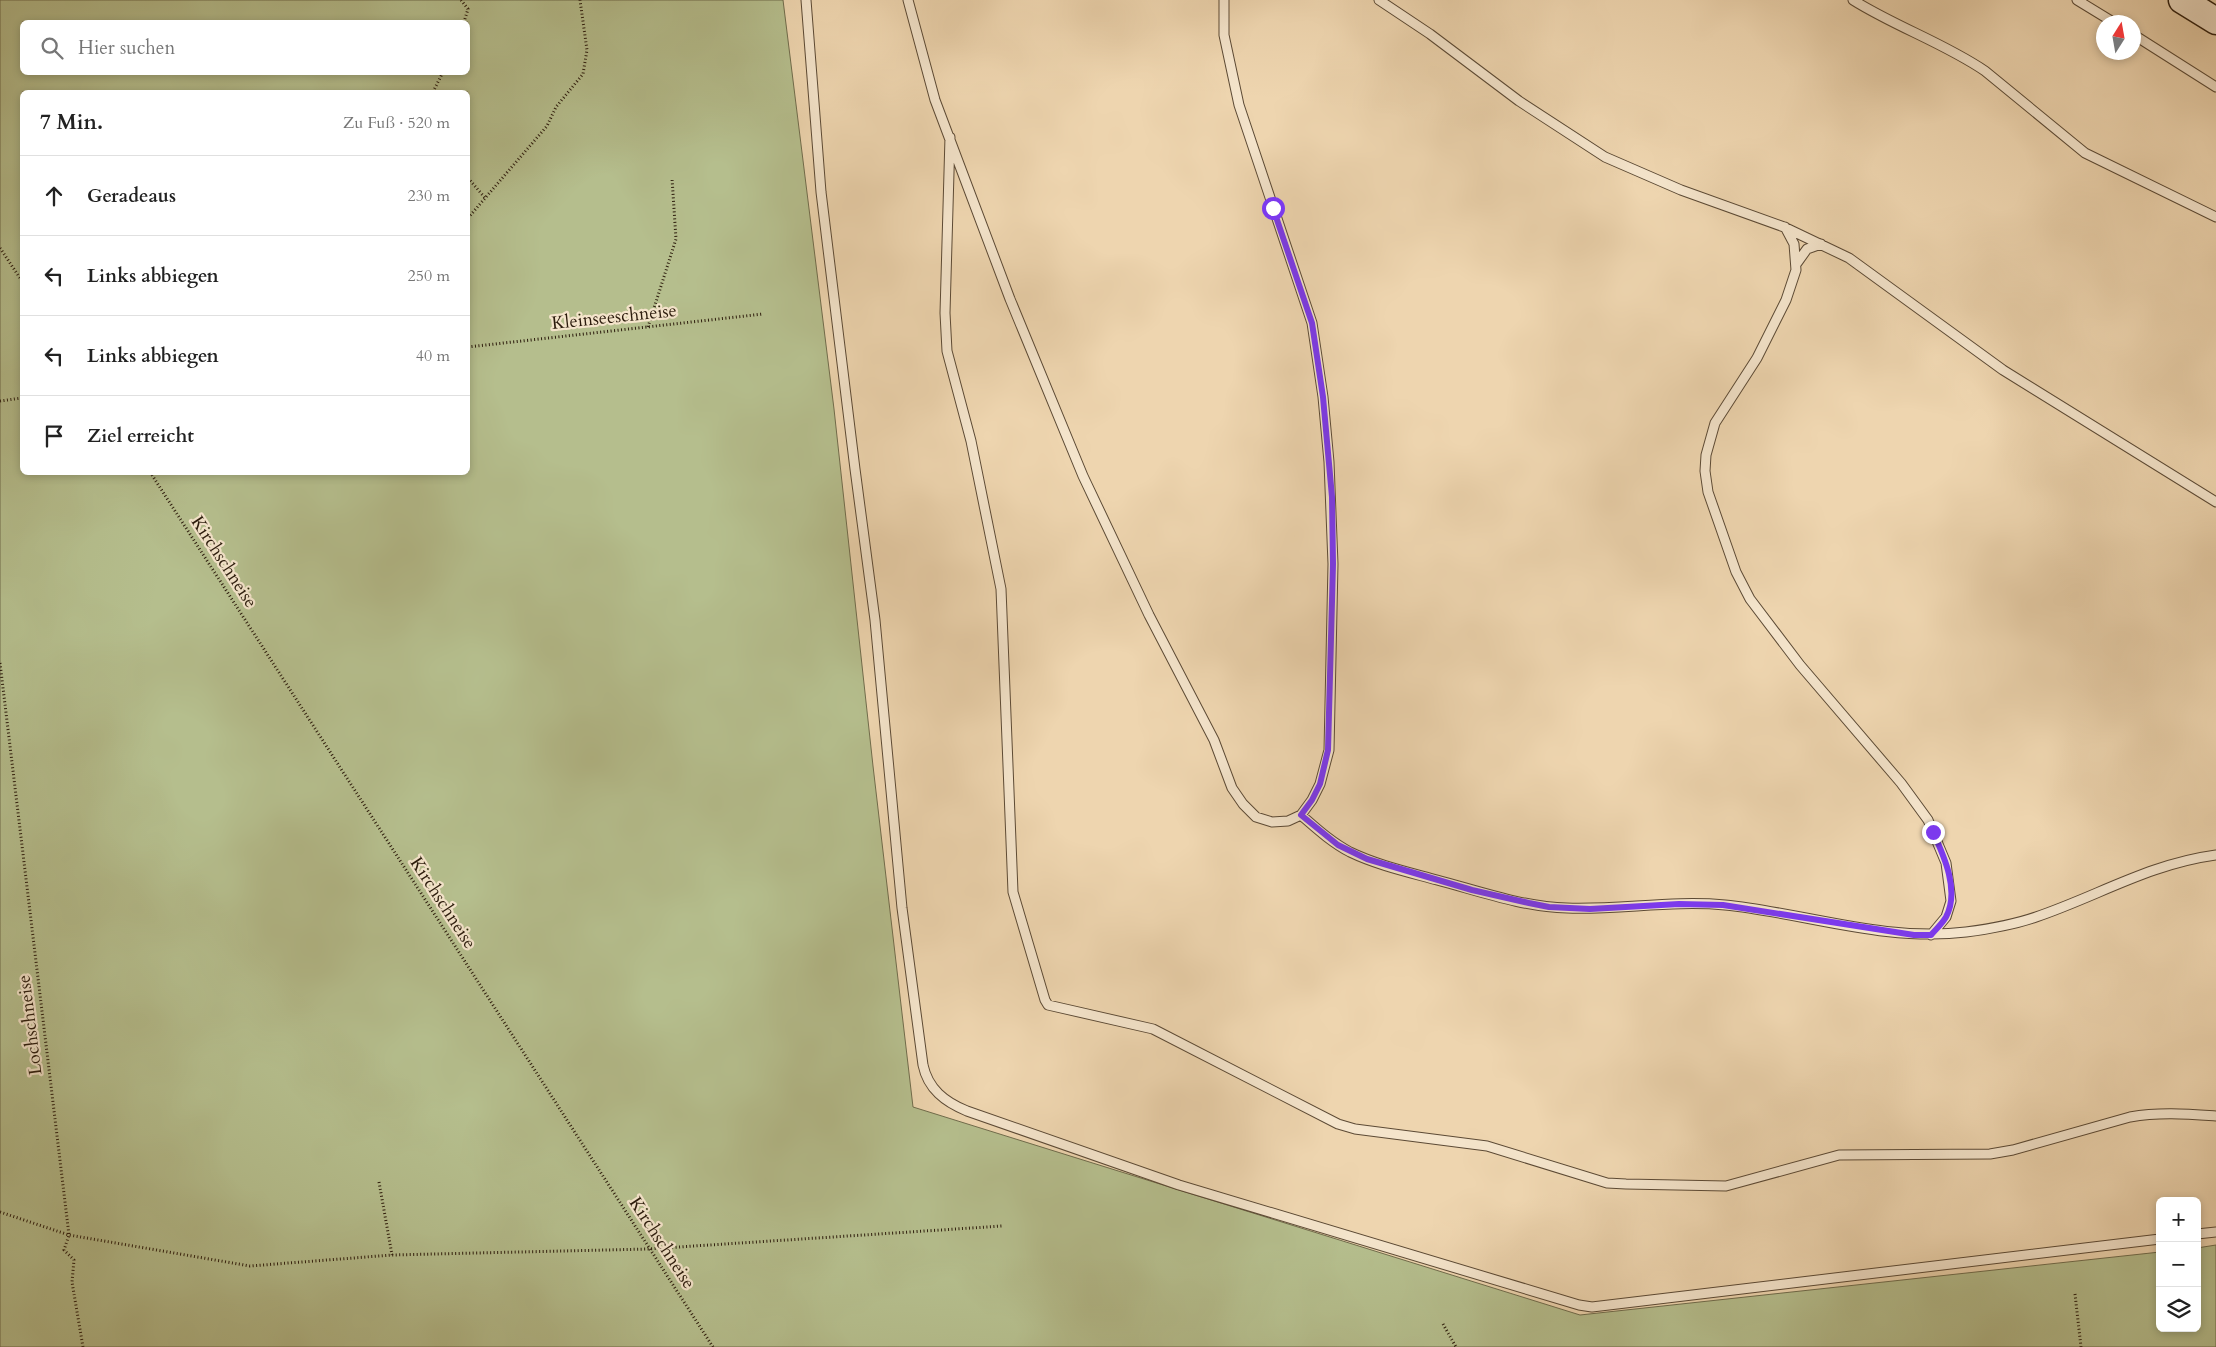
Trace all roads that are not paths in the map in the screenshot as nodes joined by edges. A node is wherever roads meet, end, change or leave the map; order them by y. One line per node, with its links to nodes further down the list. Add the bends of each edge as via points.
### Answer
1 (806, 0): 24 (lane, via 822,192 875,620 904,917 923,1065 930,1085 946,1101 1179,1185 1580,1305 1640,1301)
2 (908, 0): 12 (lane, via 929,79)
3 (1224, 0): 18 (lane, via 1224,35 1239,105 1312,323 1323,397 1333,564 1328,750 1320,784)
4 (1379, 0): 14 (lane, via 1519,101 1605,157 1681,190)
5 (1853, 0): 13 (lane, via 1970,60 2086,153)
6 (2077, 0): 8 (lane)
7 (2182, 0): 9 (main road)
8 (2102, 15)
9 (2216, 21)
10 (2141, 39): 11 (lane)
11 (2216, 87)
12 (950, 137): 18 (lane, via 1010,300 1083,476 1149,615 1214,740 1232,788 1256,817 1272,822 1288,821); 21 (lane, via 946,340 971,441 1001,589 1013,892 1048,1005 1153,1029 1346,1127 1487,1146 1616,1184 1726,1186 1830,1156 1990,1154 2147,1114 2172,1112)
13 (2216, 217)
14 (1784, 227): 15 (lane); 16 (lane, via 1794,244)
15 (1821, 244): 16 (lane, via 1807,249); 17 (lane, via 1862,267 2003,370)
16 (1796, 264): 20 (lane, via 1780,314 1757,358 1715,423 1706,455 1707,487 1736,572 1750,599 1928,820 1946,863 1951,901 1946,917)
17 (2216, 502)
18 (1301, 815): 20 (lane, via 1338,845 1367,859 1472,890 1549,907 1723,905 1887,932)
19 (2216, 855): 20 (lane, via 2144,872 2016,923)
20 (1931, 935)
21 (2216, 1116)
22 (2216, 1232): 23 (lane)
23 (2201, 1234)
24 (2156, 1239)

